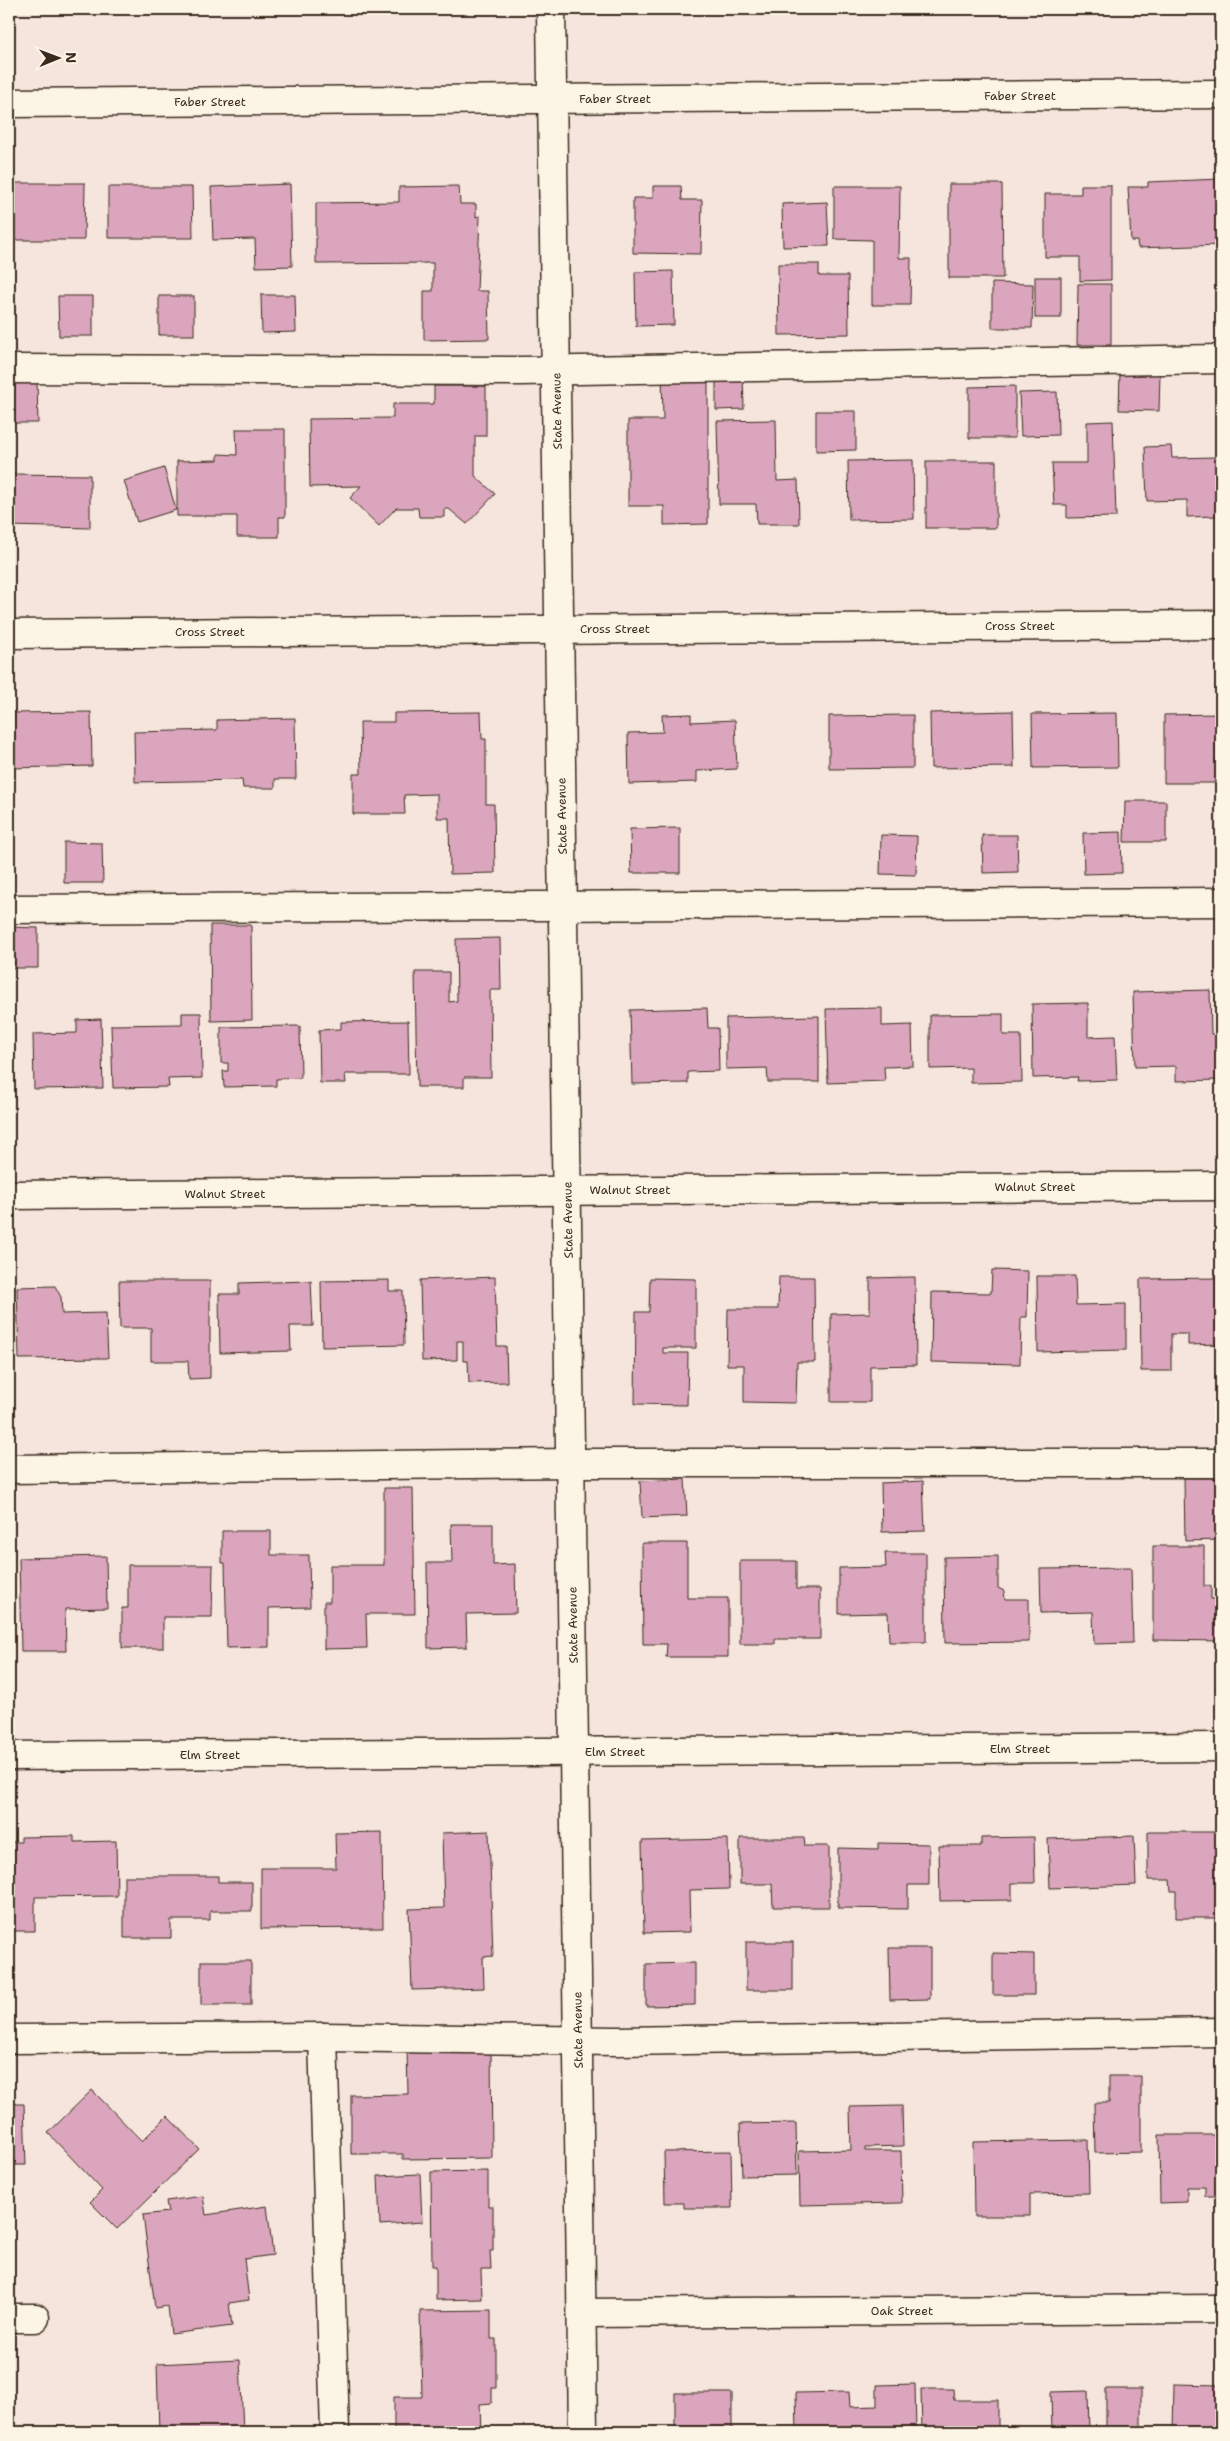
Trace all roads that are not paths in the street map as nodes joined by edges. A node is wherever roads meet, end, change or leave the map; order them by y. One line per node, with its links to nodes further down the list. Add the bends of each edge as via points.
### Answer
1 (551, 9): 3 (street, State Avenue)
2 (1221, 94): 3 (street, Faber Street)
3 (552, 99): 4 (street, Faber Street); 7 (street, State Avenue)
4 (9, 103)
5 (1221, 359): 7 (street)
6 (9, 369): 7 (street)
7 (556, 370): 9 (street, State Avenue)
8 (1221, 625): 9 (street, Cross Street)
9 (560, 630): 10 (street, Cross Street); 12 (street, State Avenue)
10 (9, 634)
11 (1221, 902): 12 (street)
12 (564, 907): 13 (street); 15 (street, State Avenue)
13 (9, 909)
14 (1221, 1186): 15 (street, Walnut Street)
15 (567, 1191): 16 (street, Walnut Street); 17 (street, State Avenue)
16 (9, 1195)
17 (571, 1463): 18 (street); 19 (street); 21 (street, State Avenue)
18 (1221, 1463)
19 (9, 1469)
20 (1221, 1747): 21 (street, Elm Street)
21 (574, 1752): 22 (street, Elm Street); 26 (street, State Avenue)
22 (9, 1756)
23 (1221, 2032): 26 (street)
24 (323, 2037): 25 (street); 26 (street); 29 (street)
25 (9, 2039)
26 (578, 2041): 28 (street, State Avenue)
27 (1221, 2308): 28 (street, Oak Street)
28 (582, 2313): 30 (street, State Avenue)
29 (335, 2432)
30 (583, 2432)

